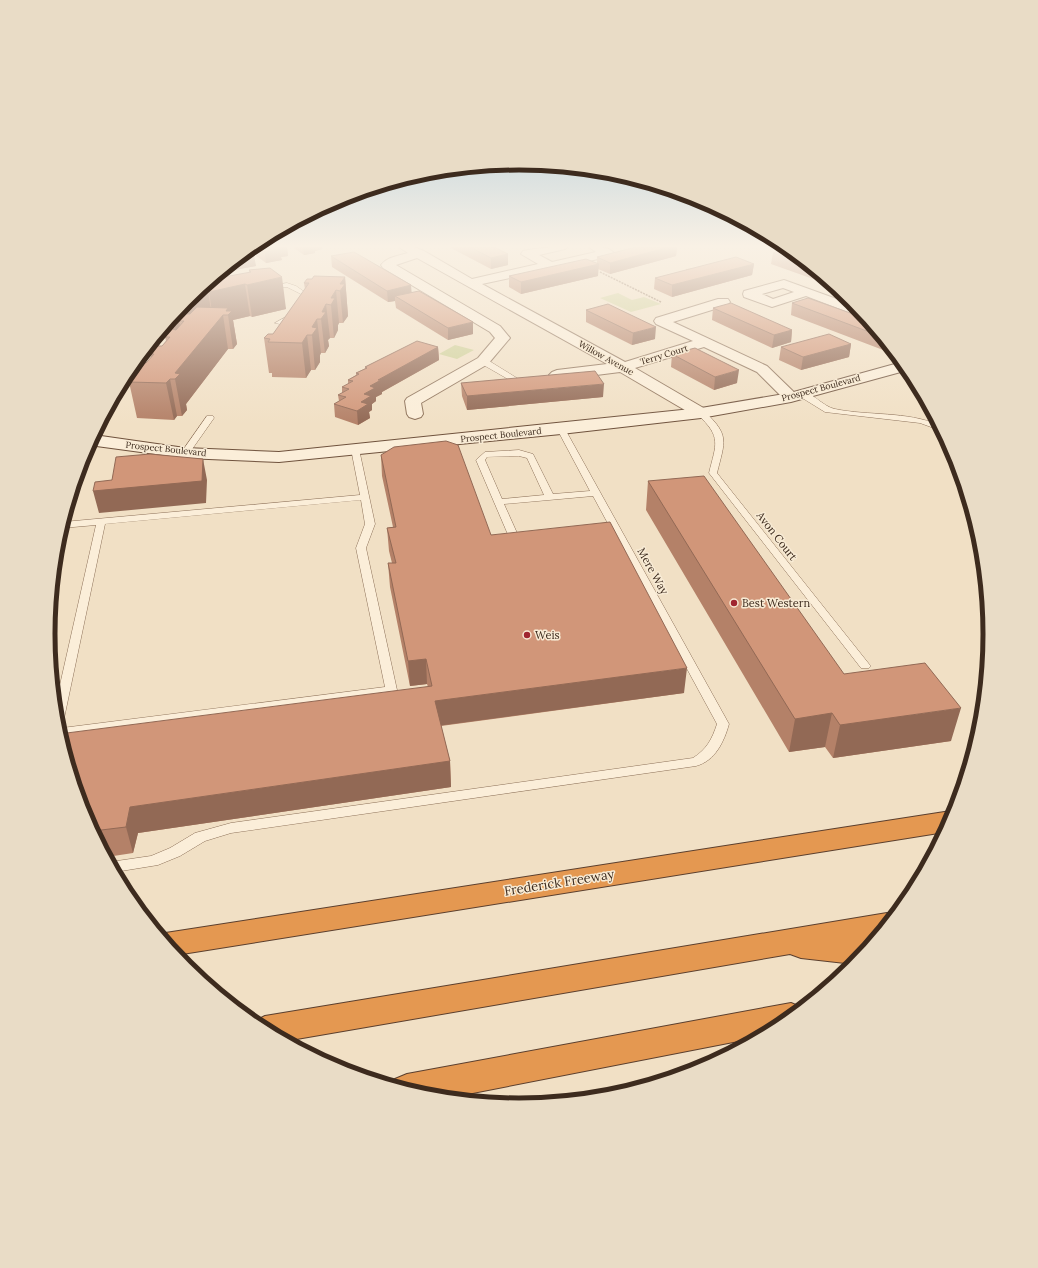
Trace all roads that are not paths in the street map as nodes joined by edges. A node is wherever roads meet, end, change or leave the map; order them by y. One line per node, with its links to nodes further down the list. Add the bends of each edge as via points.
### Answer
1 (456, 306): 7 (street, via 495,329 503,338)
2 (512, 306): 8 (street, Willow Avenue)
3 (709, 306): 6 (street, Terry Court, via 661,321)
4 (302, 310): 5 (lane)
5 (278, 323)
6 (706, 342): 8 (street, Terry Court); 16 (street, Terry Court, via 762,369)
7 (483, 361): 12 (lane); 15 (street)
8 (623, 367): 10 (street, Terry Court); 17 (street, Willow Avenue)
9 (899, 368): 16 (street, Prospect Boulevard)
10 (546, 376)
11 (531, 378): 12 (street)
12 (516, 380): 13 (street)
13 (492, 383)
14 (469, 385): 15 (street)
15 (431, 390): 18 (street, via 413,402)
16 (797, 395): 17 (street, Prospect Boulevard); 20 (lane, via 833,411 922,421)
17 (701, 413): 21 (street, Prospect Boulevard); 32 (lane, Avon Court, via 715,426 720,442 713,473)
18 (415, 414)
19 (210, 418): 24 (lane)
20 (933, 426)
21 (561, 429): 23 (street, Prospect Boulevard); 25 (lane, Mere Way)
22 (97, 441): 24 (street, Prospect Boulevard)
23 (355, 450): 24 (street, Prospect Boulevard, via 279,457); 26 (lane)
24 (185, 453)
25 (596, 493): 27 (lane); 36 (lane, Mere Way, via 724,724 717,743 703,757 696,762 231,828 200,837 176,852 153,861)
26 (364, 497): 29 (lane); 34 (lane, via 370,524 361,548 392,690)
27 (550, 497): 28 (lane); 28 (lane, via 530,456 519,453 485,455 480,460)
28 (499, 502): 31 (lane)
29 (101, 522): 30 (lane); 33 (lane)
30 (68, 525)
31 (517, 544)
32 (865, 666)
33 (61, 707)
34 (65, 731)
35 (943, 822): 38 (highway, Frederick Freeway)
36 (117, 866)
37 (879, 926): 39 (highway)
38 (172, 942)
39 (776, 942): 40 (highway); 42 (highway)
40 (856, 953)
41 (778, 1020): 43 (highway)
42 (275, 1028)
43 (421, 1087)

